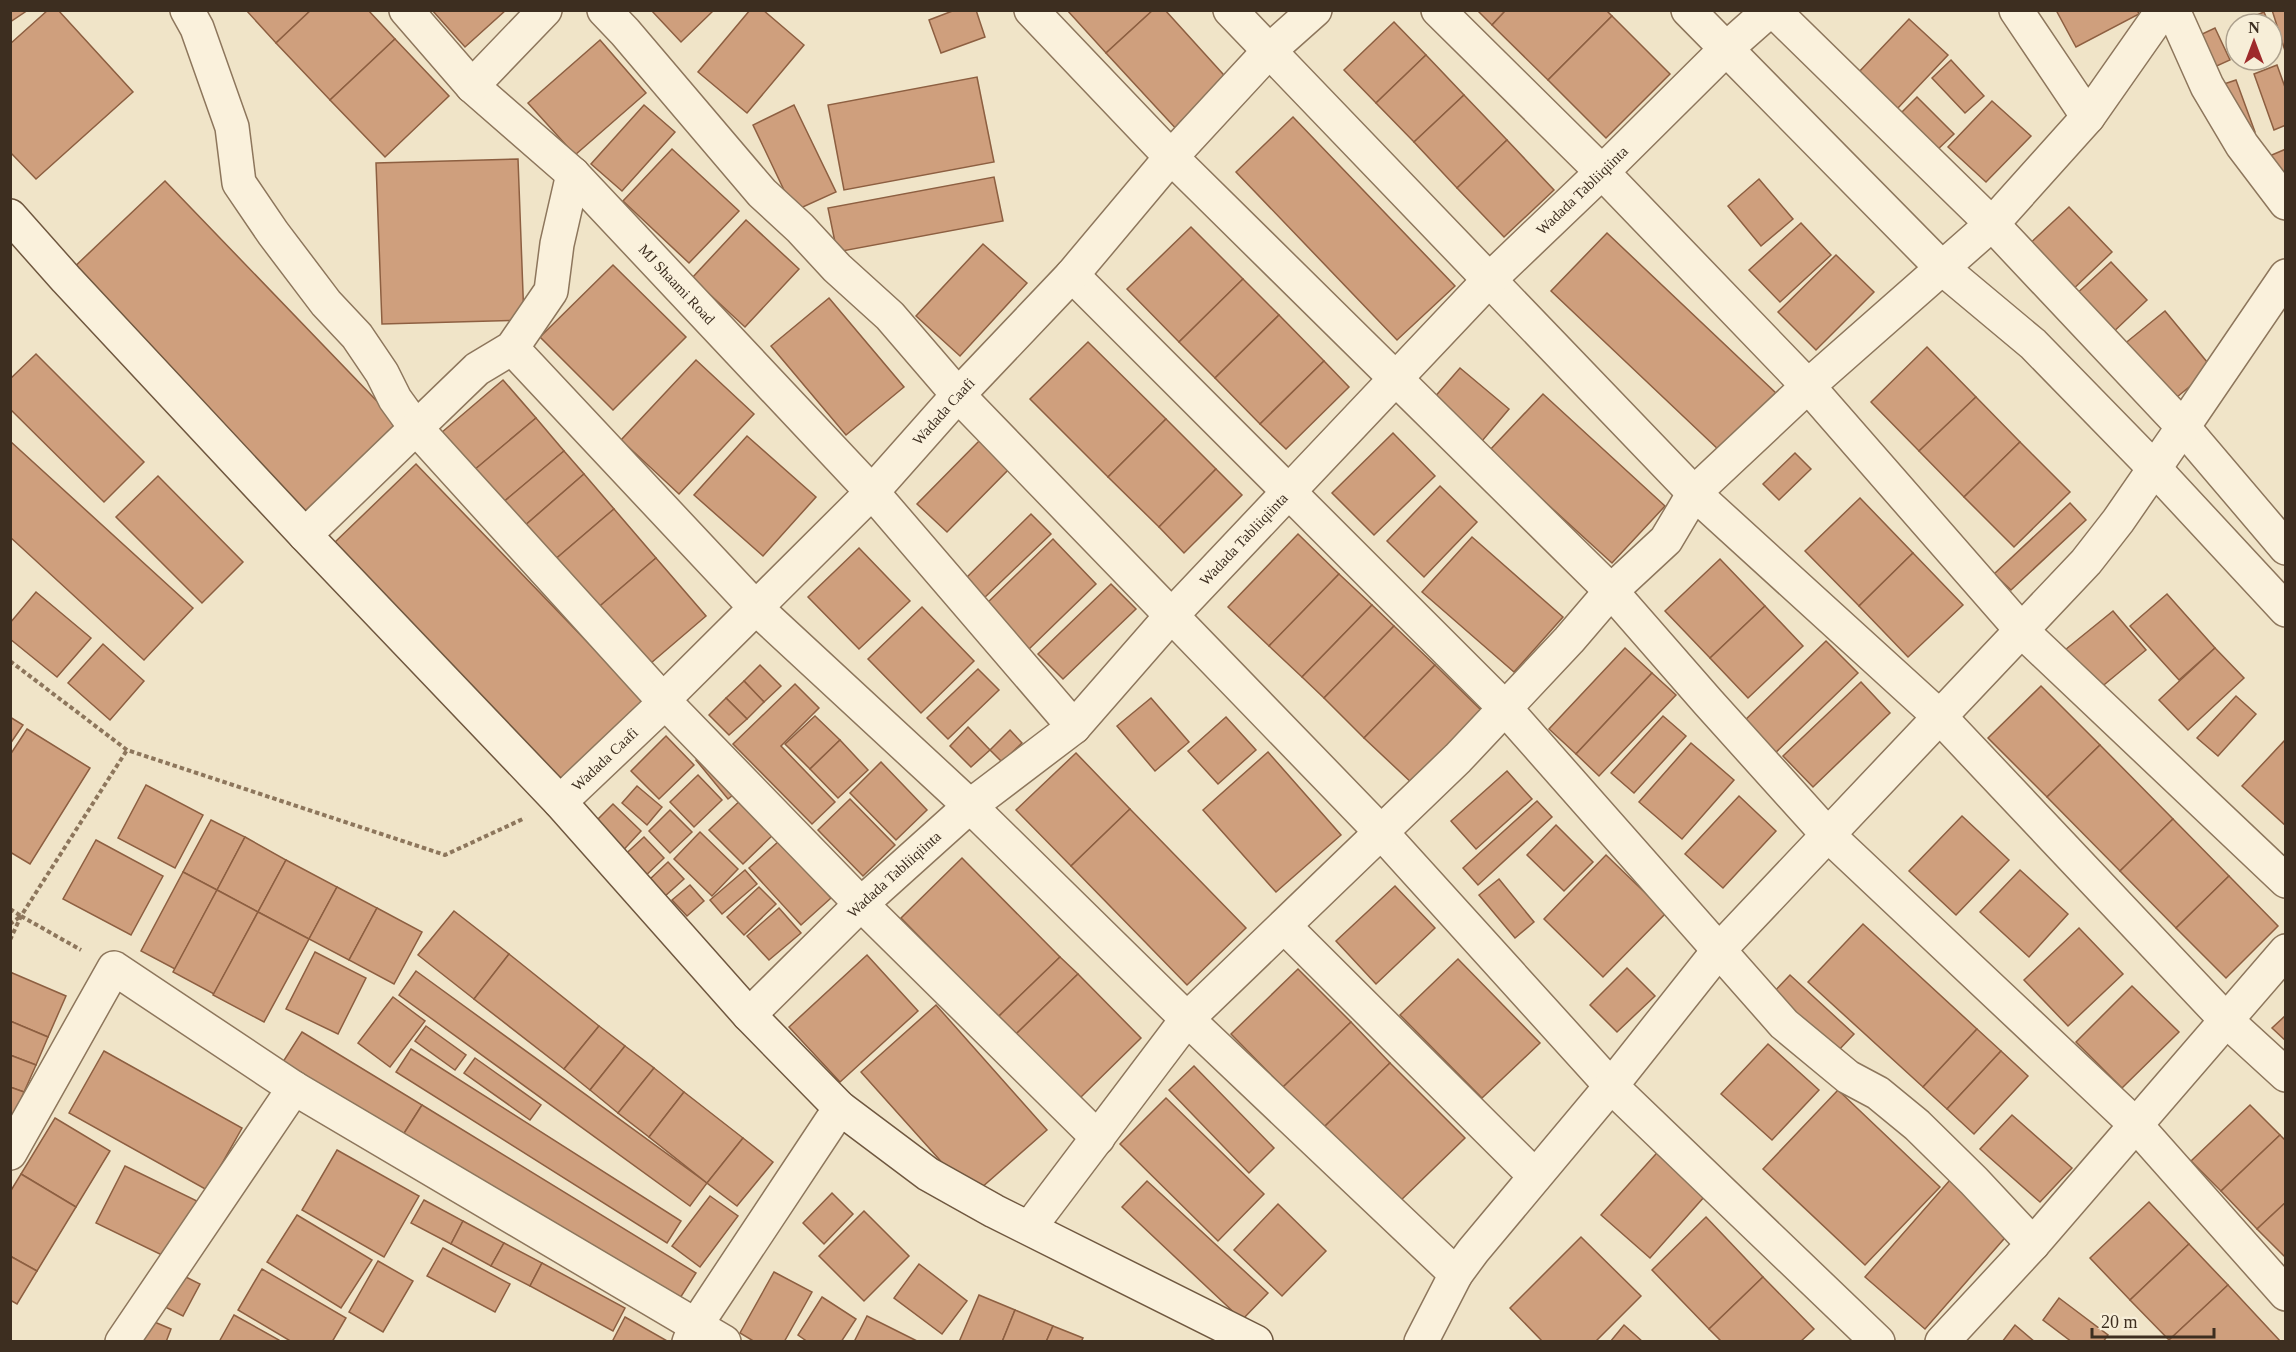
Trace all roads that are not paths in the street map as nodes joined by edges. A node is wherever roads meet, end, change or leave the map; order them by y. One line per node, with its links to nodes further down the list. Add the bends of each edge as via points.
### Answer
1 (187, 10): 33 (street, via 232,127 239,183 326,303 357,336)
2 (406, 10): 16 (street, MJ Shaami Road)
3 (545, 10): 16 (street)
4 (604, 10): 31 (street, via 762,193 890,316)
5 (1031, 10): 18 (street)
6 (1230, 10): 15 (street)
7 (1315, 10): 15 (street, Wadada Caafi)
8 (1438, 10): 19 (street)
9 (1688, 10): 14 (street)
10 (1771, 10): 14 (street, Wadada Tabliiqiinta); 23 (street)
11 (2016, 10): 17 (street)
12 (2163, 10): 17 (street)
13 (2173, 10): 21 (street, via 2207,86 2242,145)
14 (1726, 49): 19 (street, Wadada Tabliiqiinta); 24 (street)
15 (1270, 50): 18 (street, Wadada Caafi); 27 (street)
16 (472, 86): 20 (street, MJ Shaami Road)
17 (2088, 117): 23 (street)
18 (1171, 157): 25 (street, Wadada Caafi); 29 (street)
19 (1602, 172): 27 (street, Wadada Tabliiqiinta); 30 (street)
20 (573, 174): 28 (street, via 551,291); 36 (street, MJ Shaami Road)
21 (2286, 203)
22 (10, 216): 38 (street)
23 (1992, 224): 24 (street); 32 (street)
24 (1942, 268): 30 (street); 34 (street, via 2033,344)
25 (1072, 275): 31 (street, Wadada Caafi); 35 (street)
26 (2286, 276): 32 (street)
27 (1488, 281): 29 (street, Wadada Tabliiqiinta); 37 (street)
28 (512, 348): 33 (street, via 477,369); 41 (street)
29 (1395, 380): 35 (street, Wadada Tabliiqiinta); 40 (street)
30 (1808, 386): 37 (street); 44 (street)
31 (958, 395): 36 (street, Wadada Caafi); 43 (street)
32 (2183, 427): 34 (street); 39 (street)
33 (416, 428): 38 (street); 45 (street)
34 (2154, 468): 42 (street); 44 (street, via 2086,562)
35 (1288, 491): 43 (street, Wadada Tabliiqiinta); 46 (street)
36 (872, 492): 41 (street, Wadada Caafi); 48 (street, MJ Shaami Road)
37 (1694, 493): 40 (street, via 1666,540); 47 (street)
38 (305, 535): 49 (street)
39 (2286, 548)
40 (1611, 591): 46 (street); 52 (street)
41 (755, 607): 45 (street, Wadada Caafi); 50 (street)
42 (2286, 610)
43 (1171, 616): 48 (street, Wadada Tabliiqiinta); 51 (street)
44 (2023, 632): 47 (street); 53 (street)
45 (663, 700): 49 (street, Wadada Caafi); 54 (street)
46 (1504, 707): 51 (street, via 1458,758); 56 (street)
47 (1940, 717): 52 (street); 60 (street)
48 (1074, 727): 50 (street, Wadada Tabliiqiinta)
49 (560, 802): 58 (street)
50 (970, 806): 54 (street, Wadada Tabliiqiinta); 59 (street)
51 (1380, 831): 55 (street); 62 (street)
52 (1828, 835): 56 (street); 65 (street)
53 (2286, 881)
54 (861, 904): 58 (street, Wadada Tabliiqiinta); 66 (street)
55 (1284, 926): 59 (street); 68 (street)
56 (1719, 950): 62 (street); 70 (street, via 1784,1024 1848,1077 1878,1093 1917,1125)
57 (2286, 951): 60 (street)
58 (749, 1016): 64 (street)
59 (1187, 1019): 66 (street); 71 (street)
60 (2227, 1021): 61 (street); 65 (street)
61 (2286, 1075)
62 (1611, 1086): 68 (street); 78 (street)
63 (294, 1088): 67 (street, via 114,968); 73 (street); 74 (street)
64 (840, 1108): 69 (street, via 928,1174); 73 (street)
65 (2135, 1124): 70 (street); 72 (street)
66 (1098, 1138): 69 (street)
67 (10, 1153)
68 (1535, 1176): 71 (street)
69 (1030, 1227): 76 (street)
70 (2033, 1244): 79 (street)
71 (1456, 1274): 77 (street)
72 (2286, 1294)
73 (693, 1333): 75 (street)
74 (122, 1341)
75 (724, 1341)
76 (1256, 1341)
77 (1421, 1341)
78 (1878, 1341)
79 (1942, 1341)

